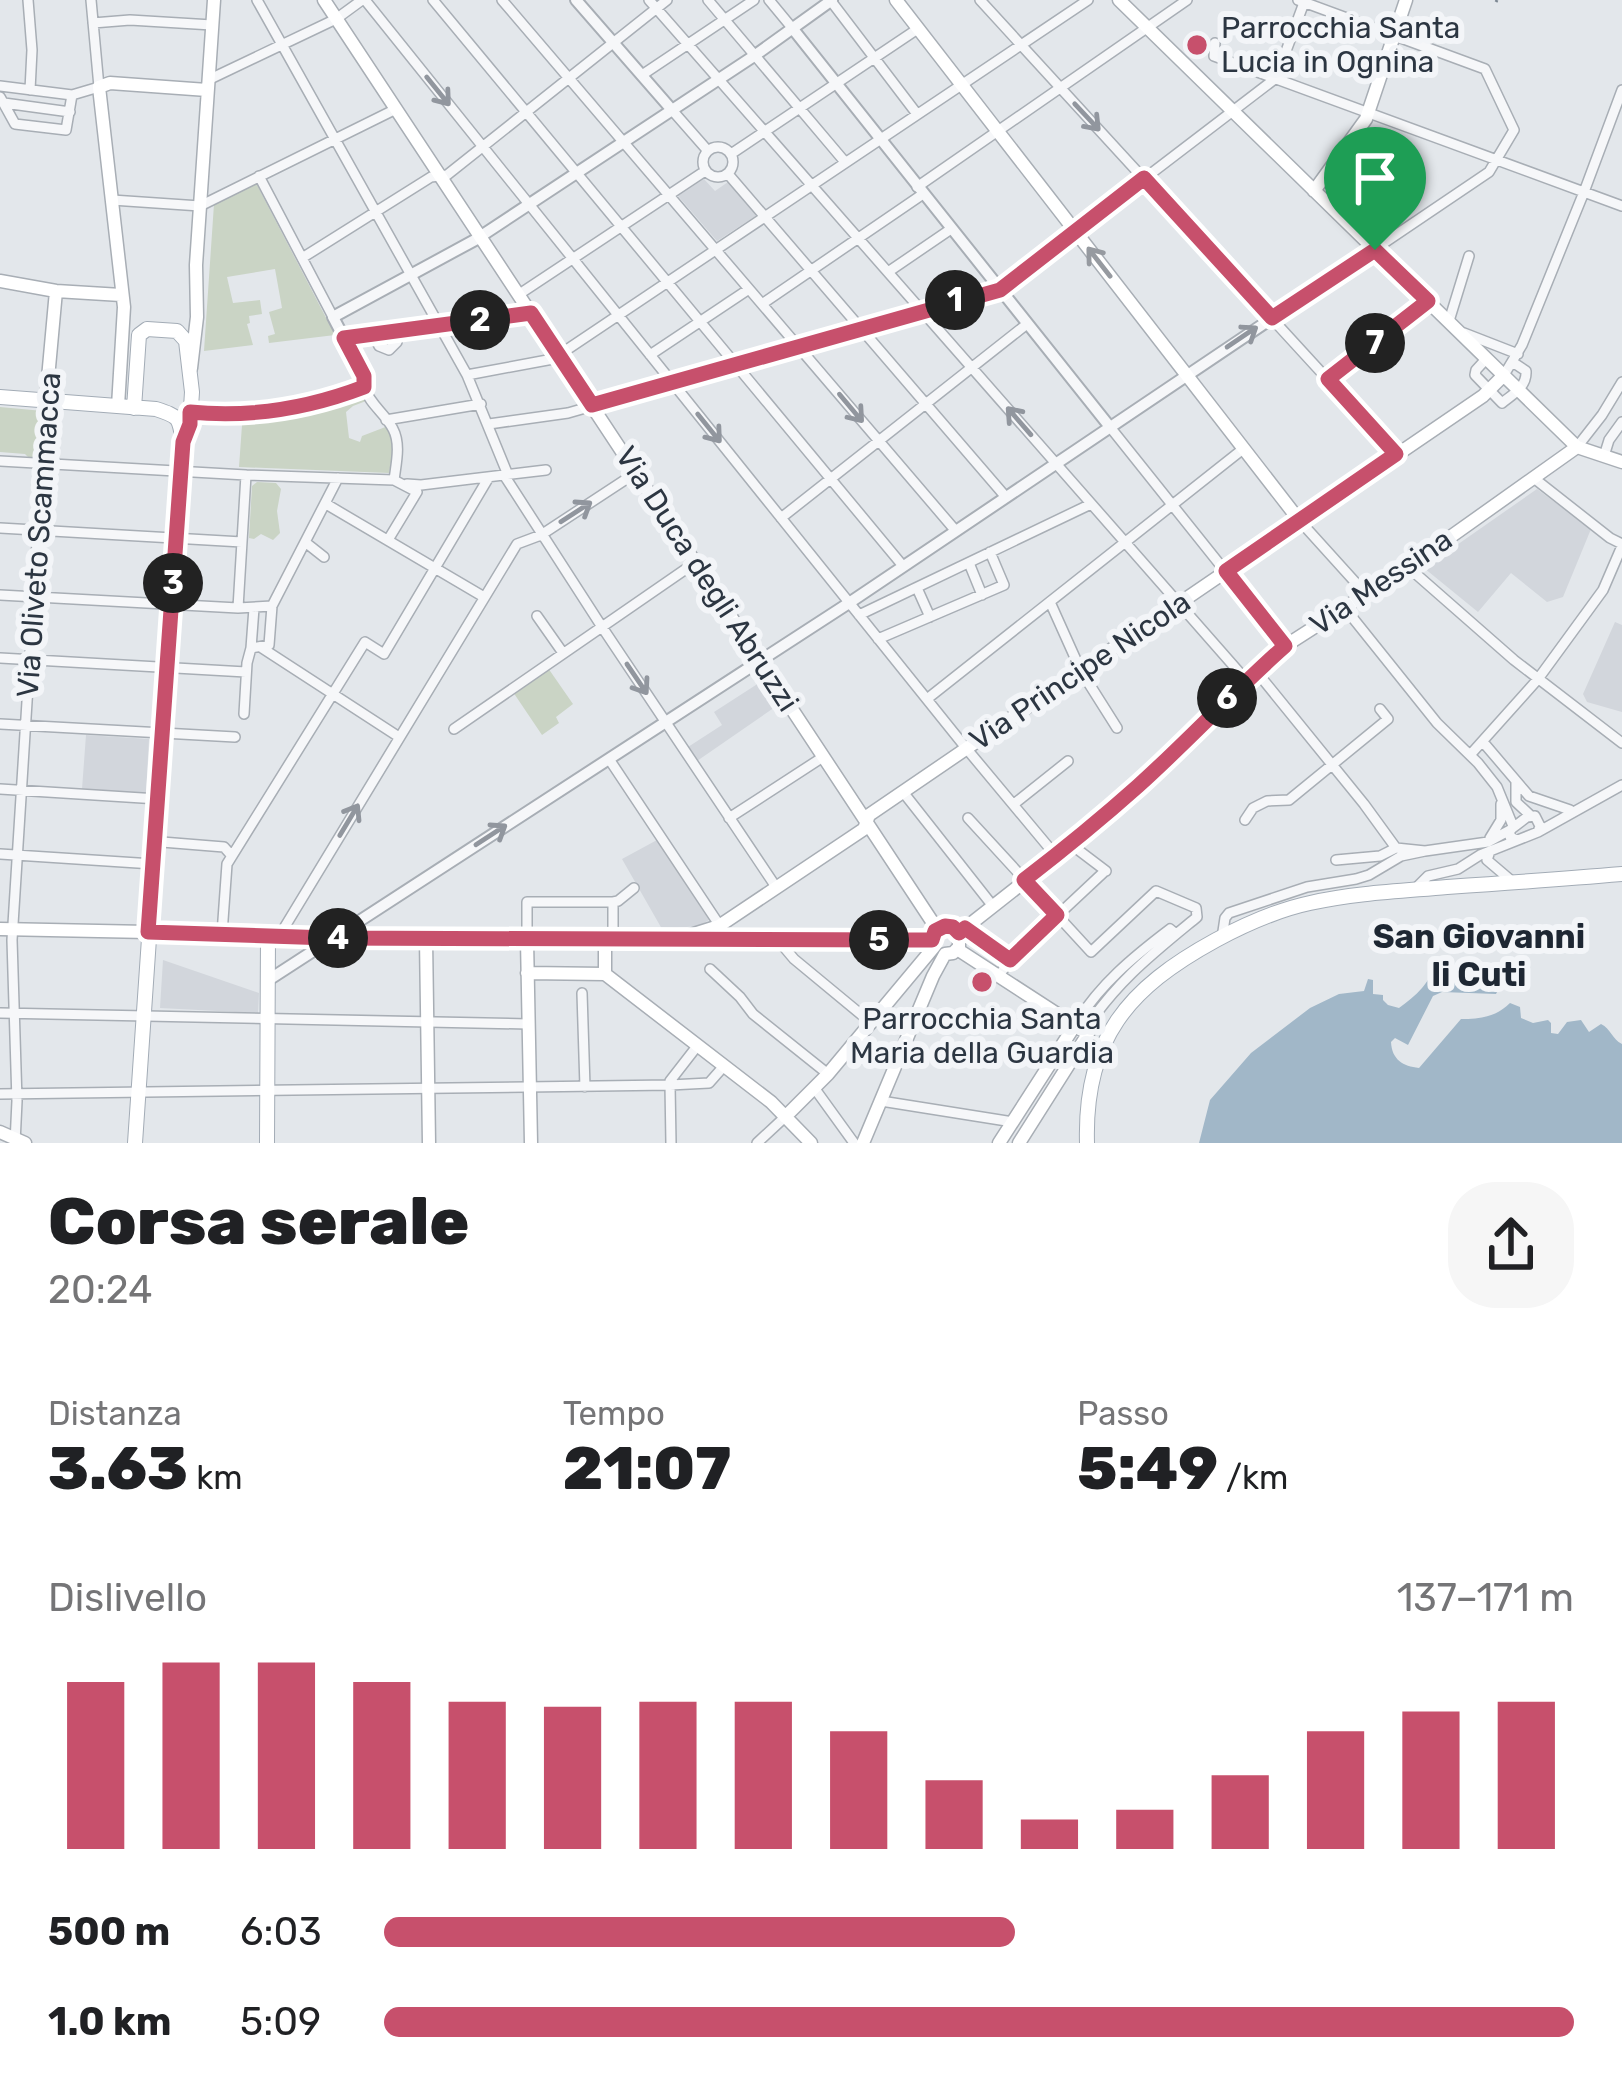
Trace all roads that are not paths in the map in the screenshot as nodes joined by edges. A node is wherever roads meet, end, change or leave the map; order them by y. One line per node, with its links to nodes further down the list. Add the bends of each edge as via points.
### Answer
1 (28, 0): 50 (street)
2 (91, 0): 25 (street)
3 (214, 0): 26 (main road)
4 (257, 0): 33 (street)
5 (324, 0): 23 (main road, Via Duca degli Abruzzi)
6 (363, 0): 23 (street); 67 (street, one-way to 67)
7 (433, 0): 59 (street)
8 (502, 0): 41 (street)
9 (576, 0): 31 (street)
10 (668, 0): 22 (street)
11 (707, 0): 24 (street)
12 (754, 0): 24 (street)
13 (770, 0): 29 (street)
14 (831, 0): 29 (street); 38 (street)
15 (896, 0): 28 (main road)
16 (981, 0): 35 (street)
17 (1088, 0): 35 (street)
18 (1119, 0): 27 (main road)
19 (1187, 0): 27 (street)
20 (1406, 0): 30 (main road)
21 (1302, 1): 30 (street); 42 (street)
22 (653, 4): 31 (street); 34 (street)
23 (336, 19): 33 (street); 55 (main road, Via Duca degli Abruzzi)
24 (724, 20): 34 (street); 36 (street)
25 (94, 23): 26 (street); 48 (street)
26 (212, 25): 45 (main road)
27 (1148, 27): 49 (street); 57 (main road)
28 (919, 28): 38 (street); 46 (main road)
29 (793, 29): 36 (street); 44 (street)
30 (1394, 35): 60 (main road); 70 (street, via 1485,69 1514,130)
31 (613, 43): 40 (street); 41 (street)
32 (1215, 43): 37 (street)
33 (282, 44): 45 (street); 65 (street)
34 (688, 44): 40 (street); 43 (street)
35 (1021, 45): 46 (street); 49 (street)
36 (754, 56): 43 (street); 54 (street)
37 (1214, 56): 39 (street); 42 (street)
38 (874, 58): 44 (street); 61 (street)
39 (1204, 69)
40 (642, 75): 56 (street)
41 (569, 77): 59 (street); 66 (street)
42 (1276, 78): 57 (street); 60 (street)
43 (719, 79): 56 (street); 63 (street)
44 (836, 84): 54 (street); 64 (street)
45 (208, 85): 48 (main road); 85 (main road)
46 (961, 85): 61 (street); 62 (main road)
47 (0, 86): 50 (street)
48 (99, 87): 52 (street); 83 (main road)
49 (1060, 88): 62 (street); 77 (street, one-way to 77)
50 (30, 90): 52 (street)
51 (1622, 90): 81 (street)
52 (72, 95): 58 (street)
53 (2, 100): 58 (street); 58 (street, via 16,124 66,130)
54 (799, 108): 63 (street); 71 (street)
55 (396, 110): 65 (street); 75 (main road, Via Duca degli Abruzzi)
56 (672, 110): 66 (street); 68 (street)
57 (1232, 111): 77 (street); 80 (main road)
58 (70, 112)
59 (526, 113): 67 (street); 72 (street)
60 (1369, 113): 70 (street); 80 (main road)
61 (917, 114): 64 (street)
62 (997, 130): 79 (street); 91 (main road)
63 (764, 132): 69 (street); 78 (street)
64 (880, 139): 71 (street); 79 (street)
65 (335, 140): 74 (street); 87 (street)
66 (623, 142): 72 (street); 82 (street)
67 (482, 147): 75 (street); 84 (street)
68 (706, 148): 69 (street); 73 (street)
69 (734, 153): 76 (street)
70 (1496, 159): 81 (street); 95 (street, via 1489,172)
71 (845, 162): 78 (street)
72 (576, 172): 84 (street); 89 (street)
73 (703, 172): 76 (street); 82 (street)
74 (260, 176): 85 (street); 97 (street)
75 (440, 176): 87 (street); 92 (main road, Via Duca degli Abruzzi)
76 (730, 177): 88 (street)
77 (1144, 178): 91 (street); 116 (street)
78 (811, 185): 88 (street); 93 (street)
79 (920, 190): 90 (street); 93 (street)
80 (1314, 191): 95 (main road)
81 (1584, 192): 86 (street); 132 (street)
82 (670, 195): 89 (street); 94 (street)
83 (112, 200): 85 (street); 111 (main road)
84 (529, 204): 92 (street); 98 (street)
85 (200, 206): 107 (main road)
86 (1622, 206)
87 (375, 212): 97 (street); 101 (street)
88 (764, 216): 94 (street); 99 (street)
89 (620, 227): 98 (street); 103 (street)
90 (951, 229): 100 (street); 105 (street)
91 (1075, 230): 105 (street); 135 (main road, one-way to 91)
92 (480, 236): 101 (street); 108 (main road, Via Duca degli Abruzzi)
93 (859, 238): 99 (street); 100 (street)
94 (715, 248): 103 (street); 104 (street)
95 (1375, 250): 109 (main road); 116 (street)
96 (1469, 256): 120 (street)
97 (302, 258): 115 (street)
98 (573, 259): 108 (street); 114 (street)
99 (811, 270): 110 (street); 121 (street)
100 (888, 272): 112 (street)
101 (410, 275): 115 (street); 119 (street)
102 (0, 280): 106 (main road)
103 (666, 281): 114 (street); 117 (street)
104 (749, 289): 110 (street); 117 (street)
105 (1000, 290): 112 (street); 118 (street)
106 (56, 291): 111 (main road); 146 (main road, Via Oliveto Scammacca)
107 (194, 295): 123 (main road, via 187,324); 136 (main road)
108 (518, 295): 113 (main road, Via Duca degli Abruzzi)
109 (1428, 301): 120 (main road); 139 (street)
110 (762, 304): 127 (street)
111 (123, 307): 122 (main road); 128 (main road); 150 (main road)
112 (922, 310): 121 (street); 134 (street)
113 (531, 313): 119 (street); 129 (main road, Via Duca degli Abruzzi)
114 (618, 314): 129 (street); 130 (street)
115 (333, 317): 126 (street)
116 (1272, 318): 135 (street, one-way to 116); 139 (street)
117 (700, 322): 130 (street); 133 (street)
118 (1028, 324): 134 (street); 156 (street)
119 (438, 326): 124 (street); 137 (street)
120 (1454, 326): 131 (main road); 132 (street)
121 (861, 328): 127 (street); 147 (street)
122 (147, 329): 123 (main road); 128 (main road)
123 (177, 331): 136 (main road, via 186,341)
124 (395, 331): 125 (street); 125 (street, via 389,350)
125 (369, 335): 126 (street)
126 (344, 338): 142 (street)
127 (798, 346): 133 (street); 157 (street, one-way to 157)
128 (137, 348): 150 (main road)
129 (558, 355): 137 (street); 149 (main road, Via Duca degli Abruzzi)
130 (650, 355): 141 (street)
131 (1485, 357): 138 (main road); 144 (street, via 1475,375)
132 (1516, 359): 138 (street); 143 (street, via 1526,371)
133 (735, 364): 141 (street); 175 (street)
134 (971, 367): 147 (street); 165 (street, one-way to 134)
135 (1186, 374): 156 (street); 160 (main road)
136 (189, 375): 151 (main road, via 179,403); 152 (main road)
137 (466, 375): 148 (street)
138 (1504, 375): 143 (main road); 144 (main road, Via Principe Nicola)
139 (1328, 379): 161 (street)
140 (1622, 382): 159 (street, Via Messina)
141 (673, 383): 149 (street); 181 (street, one-way to 181)
142 (364, 387): 152 (street, via 274,410); 153 (street)
143 (1521, 392): 144 (street, via 1502,403); 159 (main road)
144 (1486, 393): 161 (main road, Via Principe Nicola)
145 (0, 397): 146 (main road)
146 (46, 400): 150 (main road); 166 (street, Via Oliveto Scammacca)
147 (926, 403): 157 (street); 177 (street)
148 (481, 404): 153 (street); 155 (street)
149 (592, 405): 155 (street); 169 (main road, Via Duca degli Abruzzi)
150 (121, 406): 151 (main road)
151 (156, 410): 158 (main road, via 178,417)
152 (190, 418): 158 (main road)
153 (386, 419): 176 (street, via 397,440)
154 (1622, 422): 162 (street)
155 (489, 424): 170 (street)
156 (1110, 427): 165 (street); 180 (street)
157 (878, 441): 175 (street); 184 (street)
158 (183, 442): 168 (main road)
159 (1577, 447): 162 (main road); 174 (main road, Via Messina)
160 (1244, 448): 180 (street); 182 (main road)
161 (1396, 454): 182 (main road, Via Principe Nicola)
162 (1604, 456): 164 (main road)
163 (0, 461): 166 (street)
164 (1622, 462)
165 (1055, 463): 177 (street); 178 (street)
166 (44, 464): 168 (street); 185 (street, Via Oliveto Scammacca)
167 (546, 470): 170 (street)
168 (181, 472): 171 (street); 187 (main road)
169 (637, 472): 186 (street, one-way to 169); 195 (main road, Via Duca degli Abruzzi)
170 (506, 475): 172 (street); 186 (street)
171 (246, 476): 173 (street); 189 (street)
172 (489, 477): 176 (street); 198 (street)
173 (338, 478): 176 (street); 179 (street)
174 (1535, 478): 192 (street); 199 (main road, Via Messina)
175 (830, 479): 181 (street); 197 (street)
176 (398, 482): 188 (street, via 417,492)
177 (1005, 496): 184 (street)
178 (1091, 504): 191 (street); 193 (street)
179 (329, 505): 188 (street); 190 (street)
180 (1174, 506): 191 (street); 200 (street)
181 (781, 518): 208 (street)
182 (1299, 520): 200 (main road, Via Principe Nicola); 202 (street)
183 (0, 528): 185 (street)
184 (955, 530): 197 (street)
185 (40, 531): 187 (street); 206 (street, Via Oliveto Scammacca)
186 (541, 535): 205 (street, via 518,544); 218 (street)
187 (176, 538): 189 (street); 209 (main road)
188 (388, 540): 198 (street)
189 (239, 542): 213 (street)
190 (305, 542): 194 (street); 211 (street)
191 (1126, 543): 207 (street); 210 (street)
192 (1622, 545): 230 (street, via 1603,590)
193 (990, 552): 196 (street); 204 (street, via 1004,585)
194 (324, 557)
195 (695, 562): 218 (street); 224 (main road, Via Duca degli Abruzzi)
196 (969, 562): 201 (street); 204 (street)
197 (903, 566): 208 (street)
198 (435, 567): 205 (street); 231 (street, via 384,654 365,642)
199 (1408, 567): 202 (main road, Via Messina); 230 (street)
200 (1226, 571): 210 (main road, Via Principe Nicola); 220 (street)
201 (917, 587): 216 (street); 217 (street)
202 (1365, 593): 212 (main road, Via Messina)
203 (0, 595): 206 (street)
204 (982, 595): 217 (street)
205 (484, 596): 242 (street)
206 (35, 597): 209 (street); 225 (street, Via Oliveto Scammacca)
207 (1050, 602): 227 (street); 232 (street)
208 (849, 603): 216 (street); 224 (street)
209 (172, 604): 213 (street); 226 (main road)
210 (1179, 604): 227 (main road, Via Principe Nicola); 229 (street)
211 (272, 606): 214 (street); 221 (street)
212 (1344, 607): 220 (main road, Via Messina); 246 (street)
213 (238, 608): 214 (street)
214 (254, 608): 221 (street)
215 (537, 616): 222 (street)
216 (859, 616): 219 (street)
217 (930, 617): 219 (street)
218 (602, 627): 222 (street); 235 (street, one-way to 235)
219 (878, 639): 232 (street)
220 (1285, 646): 229 (main road, Via Messina)
221 (262, 650): 228 (street); 231 (street)
222 (563, 653): 239 (street)
223 (0, 658): 225 (street)
224 (761, 659): 235 (street); 247 (main road, Via Duca degli Abruzzi)
225 (31, 660): 226 (street); 237 (street, Via Oliveto Scammacca)
226 (167, 668): 228 (street); 240 (main road)
227 (1081, 671): 238 (street); 245 (main road, Via Principe Nicola)
228 (243, 672): 234 (street)
229 (1251, 676): 250 (street); 275 (main road, Via Messina)
230 (1538, 679): 243 (street); 244 (street)
231 (332, 694): 242 (street); 274 (street)
232 (927, 699): 245 (street)
233 (1380, 709): 250 (street, via 1388,719)
234 (244, 714)
235 (665, 722): 248 (street); 261 (street)
236 (0, 724): 237 (street)
237 (27, 726): 240 (street); 255 (street, Via Oliveto Scammacca)
238 (1118, 728)
239 (454, 729)
240 (163, 734): 241 (street); 257 (main road)
241 (235, 736)
242 (399, 737): 297 (street, one-way to 242, via 289,920)
243 (1483, 742): 246 (street); 251 (street)
244 (1622, 743)
245 (966, 748): 256 (main road, Via Principe Nicola); 258 (street)
246 (1471, 754): 253 (street)
247 (823, 757): 261 (street); 264 (main road, Via Duca degli Abruzzi)
248 (609, 759): 288 (street); 291 (street, one-way to 248)
249 (1068, 760): 258 (street)
250 (1331, 765): 263 (street, via 1289,800 1267,801); 269 (street)
251 (1516, 782): 259 (street, via 1529,796); 260 (street, via 1516,802)
252 (1622, 784): 259 (street)
253 (1497, 788): 265 (street); 268 (street, via 1502,813)
254 (0, 789): 255 (street)
255 (23, 790): 257 (street); 273 (street, Via Oliveto Scammacca)
256 (903, 792): 264 (main road, Via Principe Nicola); 286 (street)
257 (158, 799): 277 (main road)
258 (1013, 804): 275 (street)
259 (1576, 809): 260 (street); 266 (street)
260 (1533, 816): 265 (street); 266 (street)
261 (729, 818): 281 (street)
262 (968, 818): 279 (street)
263 (1245, 820)
264 (867, 821): 281 (main road, Via Principe Nicola); 302 (main road, Via Duca degli Abruzzi)
265 (1513, 832): 266 (street); 268 (street)
266 (1538, 832)
267 (162, 842): 274 (street, via 224,847)
268 (1489, 846): 271 (street); 280 (street, via 1487,860); 284 (street)
269 (1396, 848): 271 (street); 276 (street)
270 (1077, 849): 287 (street, via 1107,872)
271 (1425, 851): 283 (street)
272 (0, 854): 273 (street)
273 (19, 855): 277 (street); 290 (street, Via Oliveto Scammacca)
274 (232, 856): 293 (street)
275 (1056, 856): 279 (main road, Via Messina)
276 (1336, 860)
277 (153, 864): 292 (main road)
278 (1622, 874): 280 (main road)
279 (1024, 880): 286 (main road, Via Messina); 287 (street)
280 (1514, 883): 284 (main road)
281 (776, 886): 288 (main road, Via Principe Nicola)
282 (634, 888): 285 (street)
283 (1346, 889): 284 (main road); 347 (main road, via 1222,938 1139,994 1114,1025 1090,1079)
284 (1414, 890)
285 (613, 902): 294 (street, via 527,902); 295 (street)
286 (992, 905): 289 (main road, Via Messina)
287 (1057, 915): 303 (street); 317 (street, via 1091,952 1156,891 1196,908 1197,917 1177,934 1170,929 1112,976 1088,1004)
288 (719, 926): 299 (main road, Via Principe Nicola); 300 (street)
289 (965, 928): 302 (main road, via 950,926); 302 (main road, via 961,941); 303 (street)
290 (7, 929): 292 (main road); 311 (street, Via Oliveto Scammacca)
291 (352, 929): 296 (main road); 298 (main road)
292 (148, 932): 293 (main road); 312 (main road)
293 (223, 934): 297 (main road)
294 (527, 937): 295 (main road); 298 (main road); 306 (main road)
295 (613, 937): 299 (main road); 305 (main road)
296 (329, 938): 297 (main road); 308 (street)
297 (269, 939): 308 (main road)
298 (427, 939): 315 (main road)
299 (678, 939): 300 (main road)
300 (738, 940): 301 (main road)
301 (778, 940): 302 (main road); 314 (street)
302 (939, 940): 307 (main road); 314 (main road); 330 (main road, via 933,976)
303 (1012, 958): 307 (street)
304 (710, 969): 320 (street)
305 (607, 975): 309 (main road); 318 (main road)
306 (529, 977): 309 (main road); 316 (main road)
307 (1001, 978): 317 (main road)
308 (267, 981): 313 (main road)
309 (582, 983): 321 (street)
310 (0, 1012): 311 (street)
311 (13, 1013): 312 (street); 329 (street, Via Oliveto Scammacca)
312 (143, 1016): 313 (street); 327 (main road)
313 (267, 1019): 315 (street); 326 (main road)
314 (869, 1021): 320 (main road)
315 (427, 1023): 316 (street); 323 (main road)
316 (528, 1024): 322 (main road)
317 (1082, 1030): 332 (main road); 333 (main road)
318 (698, 1046): 319 (main road); 324 (street)
319 (724, 1066): 324 (street, via 709,1083); 331 (main road)
320 (828, 1074): 325 (main road)
321 (585, 1087): 322 (street); 324 (street)
322 (529, 1088): 323 (street); 339 (main road)
323 (428, 1089): 326 (street); 338 (main road)
324 (668, 1089): 340 (street)
325 (815, 1089): 331 (main road); 343 (street)
326 (267, 1092): 327 (street); 337 (main road)
327 (139, 1093): 329 (street); 336 (main road)
328 (0, 1094): 329 (street)
329 (15, 1094): 335 (street, Via Oliveto Scammacca)
330 (881, 1101): 332 (street); 344 (main road)
331 (785, 1117): 341 (street); 342 (main road)
332 (1014, 1120): 333 (main road); 345 (main road)
333 (1028, 1128): 346 (main road)
334 (0, 1132): 335 (main road)
335 (18, 1142)
336 (136, 1143)
337 (267, 1143)
338 (429, 1143)
339 (531, 1143)
340 (671, 1143)
341 (757, 1143)
342 (811, 1143)
343 (854, 1143)
344 (863, 1143)
345 (999, 1143)
346 (1019, 1143)
347 (1087, 1143)

